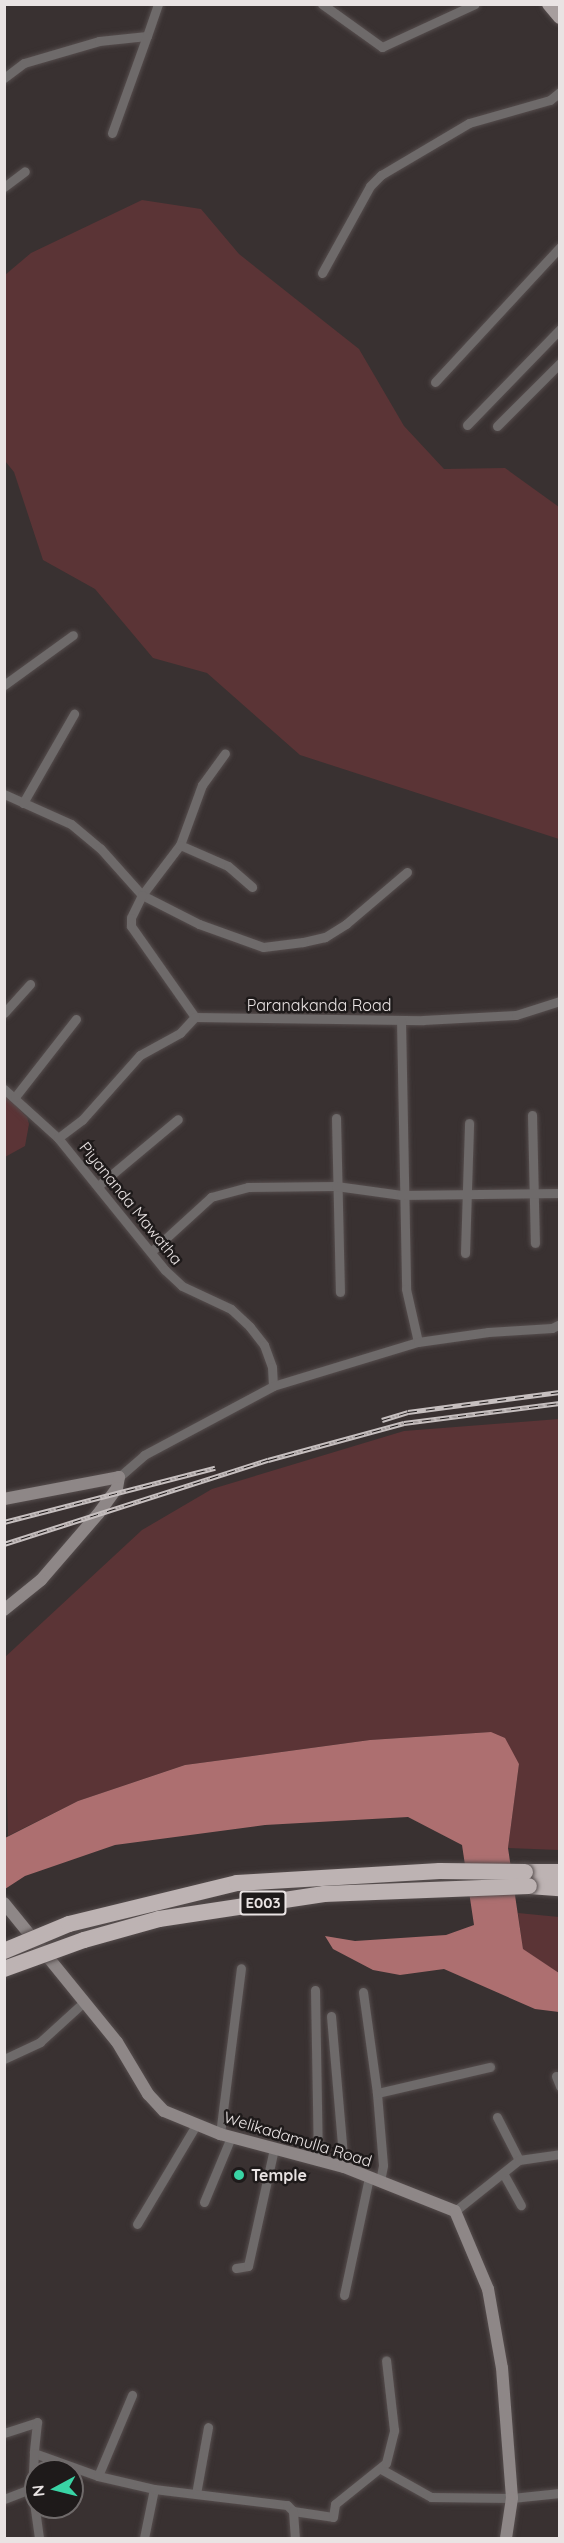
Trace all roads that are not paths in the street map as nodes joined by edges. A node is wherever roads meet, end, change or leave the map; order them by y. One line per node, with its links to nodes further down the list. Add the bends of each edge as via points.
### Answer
1 (158, 4): 6 (street)
2 (322, 4): 3 (street, via 382,47)
3 (475, 4)
4 (549, 4): 5 (main road)
5 (560, 17)
6 (147, 36): 7 (street, via 99,41 56,53 24,63); 9 (street)
7 (4, 78)
8 (560, 92): 13 (street, via 550,100 469,123 381,175 370,186)
9 (112, 133)
10 (25, 171): 11 (street)
11 (4, 187)
12 (560, 247): 16 (street)
13 (322, 273)
14 (560, 329): 17 (street)
15 (560, 363): 18 (street)
16 (435, 382)
17 (467, 425)
18 (496, 426)
19 (73, 635): 20 (street)
20 (4, 685)
21 (74, 714): 24 (street)
22 (225, 753): 25 (street, via 202,785)
23 (4, 794): 24 (street)
24 (23, 803): 28 (street, via 70,824 100,848)
25 (180, 845): 27 (street, via 228,866); 28 (street)
26 (407, 872): 28 (street, via 325,937 263,947 199,924)
27 (252, 887)
28 (142, 895): 32 (street, via 131,926)
29 (30, 984): 31 (street)
30 (560, 1001): 34 (street, Paranakanda Road, via 516,1015)
31 (4, 1013)
32 (195, 1017): 34 (street, Paranakanda Road); 41 (street, via 180,1033 140,1055 82,1119)
33 (76, 1018): 36 (street)
34 (401, 1020): 47 (street)
35 (4, 1089): 36 (street, Piyananda Mawatha)
36 (15, 1097): 41 (street, Piyananda Mawatha)
37 (532, 1115): 45 (street)
38 (336, 1118): 43 (street)
39 (178, 1119): 42 (street)
40 (469, 1123): 44 (street)
41 (58, 1138): 42 (street, Piyananda Mawatha)
42 (98, 1186): 49 (street, Piyananda Mawatha)
43 (336, 1186): 47 (street); 49 (street, via 248,1187 211,1197); 51 (street)
44 (467, 1193): 45 (street); 47 (street); 50 (street)
45 (532, 1193): 46 (street); 48 (street)
46 (560, 1193)
47 (401, 1194): 53 (street, via 406,1289)
48 (536, 1243)
49 (153, 1250): 54 (street, Piyananda Mawatha, via 165,1270 183,1286 231,1309 250,1328 264,1345 272,1367)
50 (465, 1253)
51 (340, 1292)
52 (560, 1324): 53 (street)
53 (418, 1342): 54 (street)
54 (273, 1386): 55 (street, via 144,1455)
55 (119, 1477): 56 (street); 57 (street, via 117,1488 98,1514 41,1580)
56 (4, 1499)
57 (4, 1610)
58 (560, 1872): 59 (highway, E003)
59 (527, 1879): 60 (highway, E003); 62 (highway, E003, bridge, via 440,1871 237,1883 69,1924); 64 (highway, E003, bridge, via 324,1894 159,1919 84,1940)
60 (560, 1888)
61 (6, 1905): 67 (street, Welikadamulla Road)
62 (4, 1951)
63 (241, 1968): 76 (street)
64 (4, 1969)
65 (315, 1990): 80 (street)
66 (363, 1992): 73 (street)
67 (84, 2002): 69 (street, via 40,2042); 75 (street, Welikadamulla Road, via 117,2042 148,2094 164,2111)
68 (331, 2016): 81 (street)
69 (4, 2059)
70 (490, 2067): 73 (street)
71 (556, 2076): 72 (street)
72 (560, 2086)
73 (377, 2093): 83 (street, via 383,2164)
74 (497, 2117): 79 (street)
75 (196, 2125): 76 (street, Welikadamulla Road); 87 (street)
76 (226, 2136): 77 (street, Welikadamulla Road); 84 (street)
77 (274, 2149): 80 (street, Welikadamulla Road); 88 (street, via 248,2266)
78 (560, 2154): 79 (street)
79 (519, 2160): 82 (street)
80 (318, 2161): 81 (street, Welikadamulla Road)
81 (344, 2167): 83 (street, Welikadamulla Road)
82 (503, 2173): 85 (street); 86 (street)
83 (374, 2179): 86 (street, Welikadamulla Road); 89 (street)
84 (204, 2202)
85 (520, 2205)
86 (455, 2211): 102 (street, via 488,2289 502,2368)
87 (137, 2224)
88 (236, 2268)
89 (344, 2295)
90 (386, 2360): 96 (street, via 394,2430)
91 (132, 2395): 97 (street)
92 (208, 2427): 101 (street)
93 (4, 2433): 94 (street, via 37,2422)
94 (34, 2453): 95 (street); 97 (street)
95 (34, 2459)
96 (381, 2469): 102 (street, via 431,2497); 104 (street, via 335,2504 333,2517)
97 (98, 2476): 98 (street)
98 (154, 2489): 101 (street); 107 (street)
99 (24, 2491): 103 (street)
100 (560, 2493): 102 (street)
101 (196, 2494): 104 (street, via 287,2505)
102 (512, 2498): 109 (street)
103 (4, 2499)
104 (293, 2511): 108 (street)
105 (36, 2519): 106 (street)
106 (39, 2538)
107 (144, 2538)
108 (295, 2538)
109 (506, 2538)

